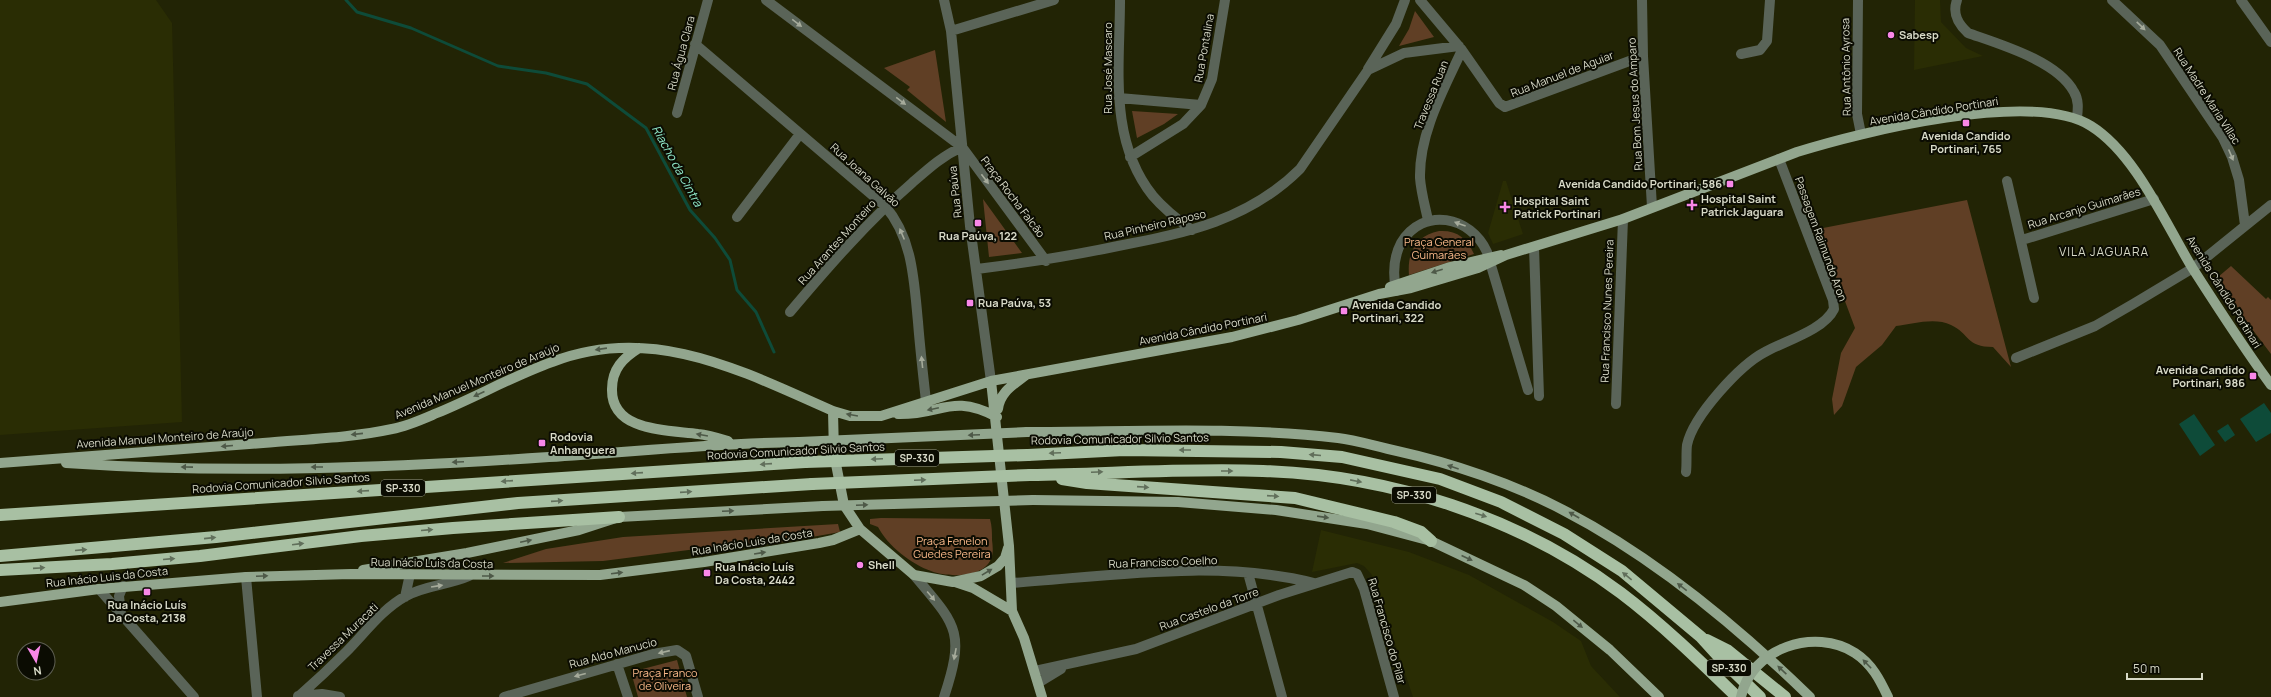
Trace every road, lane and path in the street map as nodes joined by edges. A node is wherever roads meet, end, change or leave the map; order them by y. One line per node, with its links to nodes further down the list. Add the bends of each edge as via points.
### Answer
1 (708, 0): 17 (street, Rua Água Clara)
2 (766, 0): 28 (street, one-way to 28)
3 (944, 0): 15 (street, Rua Paúva)
4 (1054, 0): 15 (street)
5 (1120, 0): 22 (street, Rua José Mascaro)
6 (1225, 0): 23 (street, Rua Pontalina, via 1212,79)
7 (1405, 0): 21 (street, Rua Pinheiro Raposo, via 1396,24)
8 (1420, 0): 18 (street, Rua Manuel de Aguiar)
9 (1642, 0): 20 (street, Rua Bom Jesus do Amparo)
10 (1770, 0): 19 (street, via 1767,41 1760,50)
11 (1858, 0): 27 (street, Rua Antônio Ayrosa, via 1857,114)
12 (1957, 0): 25 (street, via 1954,6 1956,17 1960,26 1968,33 2034,59 2066,82 2077,99)
13 (2112, 0): 39 (street, Rua Madre Maria Villac, one-way to 39, via 2160,45 2223,138 2239,180)
14 (2241, 0): 16 (street)
15 (951, 31): 28 (street, Rua Paúva)
16 (2271, 42)
17 (695, 44): 24 (street, Rua Água Clara); 26 (street, Rua Joana Galvão)
18 (1460, 48): 20 (street, Rua Manuel de Aguiar, via 1499,103 1505,107); 21 (street, via 1404,53); 38 (street, Travessa Ruan, via 1425,144 1420,178)
19 (1741, 54)
20 (1643, 56): 35 (street, Rua Bom Jesus do Amparo)
21 (1368, 70): 40 (street, Rua Pinheiro Raposo, via 1300,169 1286,182 1250,207 1213,224)
22 (1119, 98): 23 (street); 29 (street, Rua José Mascaro, via 1120,122)
23 (1202, 104): 29 (street, Rua Pontalina, via 1183,124)
24 (677, 112)
25 (2077, 118): 27 (main road, Avenida Cândido Portinari, via 2052,113 1999,112 1891,127); 32 (main road, Avenida Cândido Portinari, via 2092,126 2117,149)
26 (800, 134): 34 (street, Rua Joana Galvão); 36 (street)
27 (1861, 134): 30 (main road, Avenida Cândido Portinari)
28 (962, 147): 34 (street, Rua Arantes Monteiro, via 945,155); 43 (street, Praça Rocha Falcão, one-way to 43); 46 (street, Rua Paúva)
29 (1130, 157): 40 (street, Rua José Mascaro, via 1154,197)
30 (1779, 159): 35 (main road, Avenida Cândido Portinari); 65 (street, Passagem Raimundo Aron, via 1833,300 1834,309 1826,322 1748,362 1727,383 1701,418 1690,438 1687,445)
31 (2007, 181): 41 (street)
32 (2154, 199): 41 (street, Rua Arcanjo Guimarães); 45 (main road, Avenida Cândido Portinari)
33 (2271, 205): 39 (street)
34 (885, 206): 49 (street, Rua Arantes Monteiro); 57 (street, Rua Joana Galvão, one-way to 34, via 910,257 894,217)
35 (1652, 208): 37 (main road, Avenida Cândido Portinari)
36 (737, 217)
37 (1623, 219): 42 (main road, Avenida Cândido Portinari); 58 (street, Rua Francisco Nunes Pereira)
38 (1428, 220): 44 (street, one-way to 38, via 1483,242 1464,224 1441,219); 47 (street, via 1409,233 1401,243 1394,267)
39 (2245, 225): 45 (street)
40 (1192, 230): 43 (street, Rua Pinheiro Raposo)
41 (2022, 240): 48 (street)
42 (1534, 247): 44 (main road, Avenida Cândido Portinari); 56 (street)
43 (1046, 261): 46 (street, Rua Pinheiro Raposo)
44 (1488, 261): 47 (main road, Avenida Cândido Portinari); 55 (street)
45 (2193, 268): 51 (street, via 2095,326); 54 (main road, Avenida Cândido Portinari, via 2253,361)
46 (977, 269): 53 (street, Rua Paúva)
47 (1395, 288): 52 (main road, Avenida Cândido Portinari, via 1298,320 1232,337)
48 (2034, 298)
49 (790, 312)
50 (640, 348): 59 (main road, Avenida Manuel Monteiro de Araújo, via 702,357 735,368); 62 (main road, one-way to 50, via 700,434 641,426 624,417 613,401 612,380 622,360); 63 (main road, Avenida Manuel Monteiro de Araújo, one-way to 63, via 625,347 581,352 551,362 459,404 393,429 296,440)
51 (2016, 358)
52 (1028, 374): 53 (main road, Avenida Cândido Portinari); 61 (main road, Avenida Cândido Portinari, via 1006,389 1000,397)
53 (991, 381): 57 (main road, Avenida Cândido Portinari); 61 (main road)
54 (2271, 384)
55 (1528, 390)
56 (1539, 396)
57 (926, 401): 60 (main road, Avenida Cândido Portinari)
58 (1616, 404)
59 (833, 411): 60 (main road, Avenida Cândido Portinari, one-way to 59, via 864,417); 69 (main road, via 834,454 840,492 844,505)
60 (890, 414): 61 (main road, Avenida Cândido Portinari, one-way to 60, via 964,405 915,413)
61 (997, 417): 71 (main road)
62 (740, 443): 63 (main road, one-way to 63, via 356,467 131,466); 112 (main road, one-way to 62, bridge, via 1728,623 1608,534 1562,509 1498,482 1431,459 1340,438 1266,432 1027,432)
63 (28, 461): 64 (main road, Avenida Manuel Monteiro de Araújo)
64 (0, 463)
65 (1686, 472)
66 (1032, 475): 70 (highway, one-way to 70, via 1087,483 1295,498 1394,522 1421,532); 72 (highway, SP-330, one-way to 66, bridge, via 201,538 518,503 812,484); 108 (highway, SP-330, one-way to 108, via 1271,471 1354,480 1423,497 1491,518 1540,542 1621,593)
67 (0, 515): 91 (highway, Rodovia Comunicador Silvio Santos / SP-330, one-way to 67, bridge, via 1622,571 1564,534 1501,502 1440,479 1342,457 1281,452 1124,450 805,462)
68 (619, 517): 70 (main road, one-way to 70, bridge, via 823,506 1032,500 1178,502 1276,510 1367,524); 73 (highway, one-way to 68, via 112,564 361,536); 76 (main road, one-way to 68, via 372,567 467,553 579,530)
69 (860, 529): 78 (main road); 79 (main road, Rua Inácio Luis da Costa, one-way to 69, via 607,574 819,544)
70 (1431, 541): 107 (main road, one-way to 107, via 1524,585 1556,606 1610,650)
71 (1009, 546): 81 (main road, one-way to 71, via 987,573 1005,558); 82 (main road)
72 (0, 556)
73 (0, 570)
74 (1248, 573): 82 (street, Rua Francisco Coelho, via 1161,573); 83 (street, Rua Francisco Coelho, via 1286,576); 88 (street)
75 (1356, 573): 83 (street, Rua Castelo da Torre, via 1349,572); 106 (street, Rua Francisco do Pilar, via 1364,589)
76 (351, 574): 77 (main road, Rua Inácio Luis da Costa); 80 (main road, Rua Inácio Luis da Costa, one-way to 76)
77 (410, 574): 79 (main road, Rua Inácio Luis da Costa); 86 (street)
78 (914, 575): 81 (main road); 103 (street, one-way to 103, via 948,617 956,636 956,647)
79 (469, 576): 86 (street, Travessa Muracati, one-way to 79, via 428,587 454,583)
80 (246, 577): 84 (main road, Rua Inácio Luis da Costa); 97 (street)
81 (952, 582): 89 (main road, via 973,588)
82 (1012, 583): 89 (main road)
83 (1315, 583): 88 (street, Rua Castelo da Torre)
84 (122, 586): 85 (main road, Rua Inácio Luis da Costa); 90 (street, via 118,596)
85 (99, 589): 87 (main road, Rua Inácio Luis da Costa); 90 (street)
86 (405, 597): 98 (street, Travessa Muracati, via 380,615 346,652)
87 (0, 602)
88 (1257, 605): 93 (street, Rua Castelo da Torre, via 1136,649); 105 (street)
89 (1012, 611): 94 (main road)
90 (121, 614): 96 (street)
91 (1701, 636): 110 (highway, Rodovia Comunicador Silvio Santos / SP-330); 111 (highway, via 1727,650)
92 (617, 664): 100 (street, Rua Aldo Manucio, one-way to 100); 101 (street); 102 (street, Rua Aldo Manucio, one-way to 92, via 686,656 681,651 671,650)
93 (1068, 665): 94 (street, Rua Castelo da Torre); 95 (street, Rua Castelo da Torre)
94 (1035, 671): 95 (main road)
95 (1038, 683): 104 (main road)
96 (194, 697)
97 (256, 697)
98 (297, 697): 99 (street, via 322,694)
99 (340, 697)
100 (504, 697)
101 (628, 697)
102 (698, 697)
103 (944, 697)
104 (1042, 697)
105 (1282, 697)
106 (1394, 697)
107 (1659, 697)
108 (1737, 697)
109 (1741, 697): 113 (main road, one-way to 109, bridge, via 1878,676 1855,653 1834,644 1821,642 1797,643 1779,649 1754,670 1742,690)
110 (1760, 697)
111 (1785, 697)
112 (1810, 697)
113 (1888, 697)

